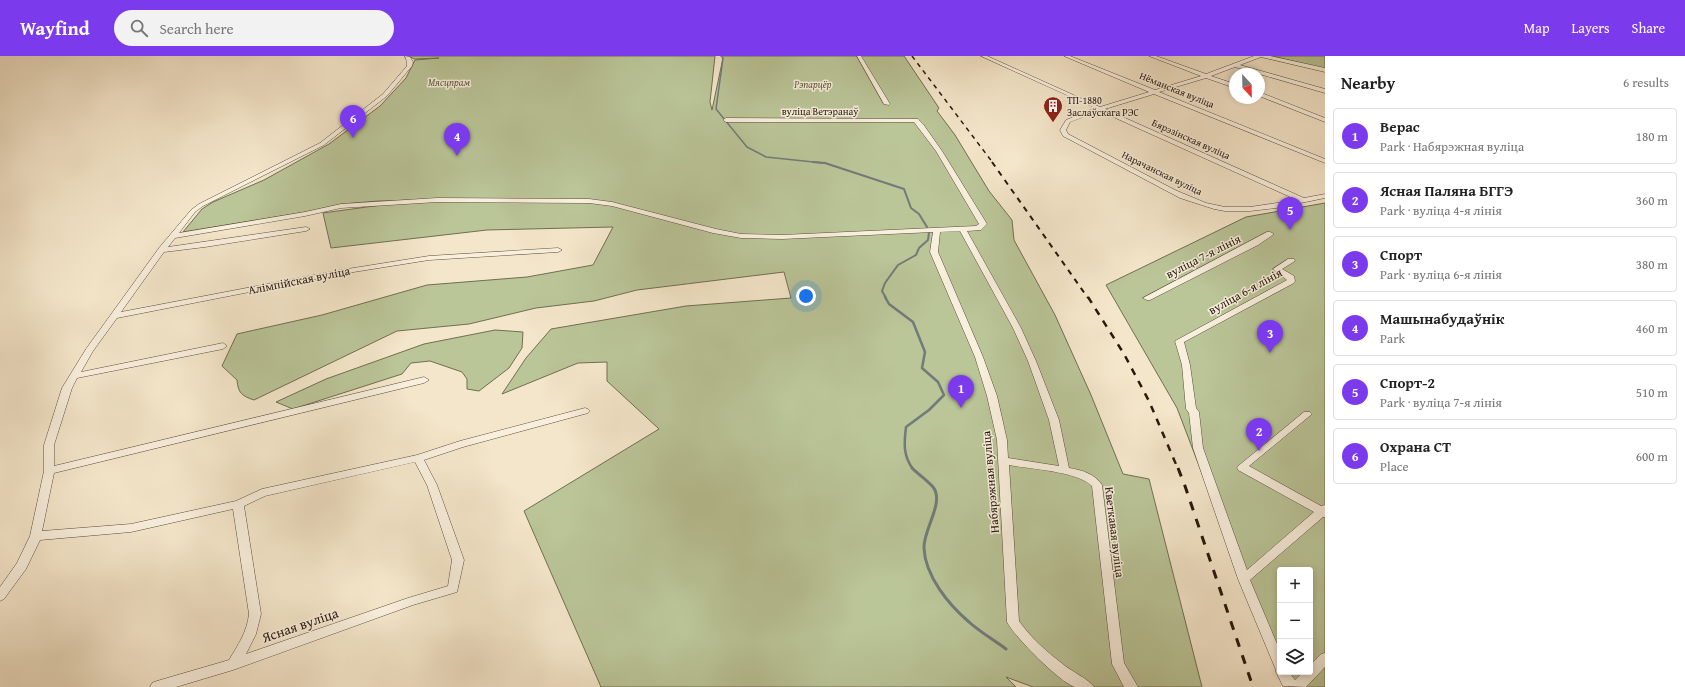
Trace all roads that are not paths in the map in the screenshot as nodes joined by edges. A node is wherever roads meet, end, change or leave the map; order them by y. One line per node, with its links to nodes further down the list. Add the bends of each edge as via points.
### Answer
1 (859, 56): 16 (street)
2 (983, 56): 17 (street, Бярэзінская вуліца)
3 (1066, 56): 14 (street, Нёманская вуліца)
4 (1151, 56): 11 (street)
5 (1248, 56): 8 (street)
6 (1263, 56): 10 (street)
7 (407, 57): 27 (street, via 409,66 385,95 343,128 322,144 201,205)
8 (1257, 57): 9 (street)
9 (1234, 65): 11 (street); 13 (street)
10 (1325, 70)
11 (1206, 76): 12 (street); 14 (street)
12 (1229, 84)
13 (1325, 91)
14 (1156, 92): 17 (street); 20 (street, Нёманская вуліца)
15 (1265, 96): 19 (street)
16 (887, 104)
17 (1100, 108): 22 (street, Бярэзінская вуліца); 22 (street, Нарачанская вуліца, via 1068,121 1062,130 1065,135 1185,197 1211,207 1231,209)
18 (726, 120): 24 (street, вуліца Ветэранаў, via 919,122 983,224 978,228)
19 (1325, 120)
20 (1325, 161)
21 (1325, 196): 22 (street, Нарачанская вуліца)
22 (1303, 200)
23 (306, 229): 28 (street)
24 (962, 229): 25 (street); 40 (street, via 1017,328 1035,367 1054,420)
25 (937, 230): 27 (street, via 782,237 741,236 597,202 437,200 341,206); 39 (street, Набярэжная вуліца, via 934,252 979,357 992,396 1001,436)
26 (1270, 234): 31 (street, вуліца 7-я лінія)
27 (174, 236): 28 (street)
28 (162, 250): 32 (street)
29 (558, 250): 32 (street, Алімпійская вуліца, via 429,258 340,272)
30 (1291, 261): 45 (street, вуліца 6-я лінія, via 1277,269 1291,278 1291,281 1179,341 1186,365 1198,448)
31 (1147, 298)
32 (114, 316): 34 (street)
33 (223, 346): 34 (street)
34 (74, 376): 41 (street, via 67,388 49,445)
35 (424, 380): 41 (street)
36 (586, 411): 38 (street, via 460,444)
37 (1307, 414): 43 (street, via 1242,467)
38 (418, 458): 42 (street, via 262,493); 49 (street, Ясная вуліца, via 432,485 458,560 453,589)
39 (1003, 461): 40 (street, Кветкавая вуліца); 52 (street, Набярэжная вуліца, via 1013,622 1026,640 1074,681)
40 (1065, 470): 53 (street, Кветкавая вуліца, via 1083,474 1097,485 1118,664)
41 (49, 471): 44 (street)
42 (238, 504): 44 (street, via 131,528); 49 (street, via 255,614 250,636)
43 (1324, 511): 45 (street)
44 (36, 536): 46 (street, via 22,566)
45 (1244, 579): 48 (street)
46 (0, 596)
47 (1325, 658): 55 (street)
48 (1277, 659)
49 (233, 664): 51 (street, Ясная вуліца)
50 (1284, 675): 54 (street)
51 (157, 687)
52 (1087, 687)
53 (1131, 687)
54 (1294, 687)
55 (1298, 687)

